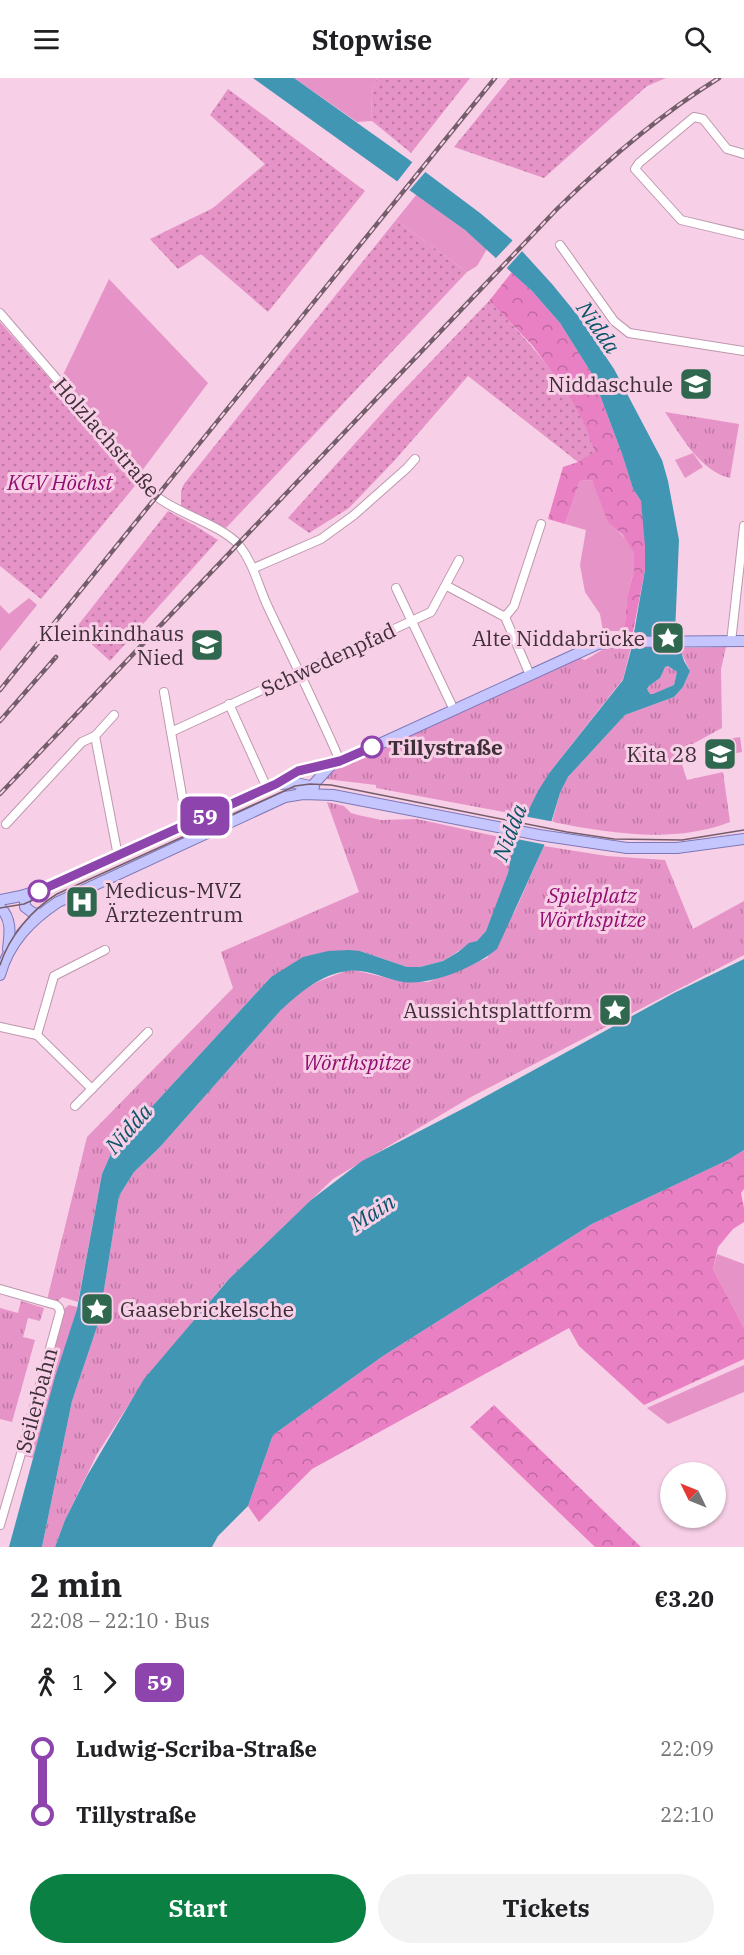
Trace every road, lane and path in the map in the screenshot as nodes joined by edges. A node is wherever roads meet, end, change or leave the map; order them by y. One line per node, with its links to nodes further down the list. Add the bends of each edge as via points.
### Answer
1 (744, 154): 2 (street, via 727,149 703,118 694,117 635,169 681,220)
2 (744, 235)
3 (560, 245): 5 (street, via 614,321 629,333)
4 (0, 313): 10 (street, Holzlachstraße, via 143,479 147,490 230,537)
5 (744, 351)
6 (415, 459): 10 (street, via 354,515 321,539)
7 (541, 524): 13 (street, via 514,606)
8 (744, 526): 16 (street)
9 (459, 560): 11 (street, Schwedenpfad)
10 (254, 568): 17 (street, Holzlachstraße, via 264,600)
11 (447, 586): 13 (street); 14 (street, Schwedenpfad, via 431,612)
12 (396, 588): 14 (street)
13 (505, 617): 18 (street)
14 (412, 621): 17 (street, Schwedenpfad); 21 (street)
15 (744, 641): 16 (main road)
16 (727, 642): 18 (main road, via 598,644)
17 (299, 674): 20 (street, Schwedenpfad); 25 (street, Holzlachstraße)
18 (530, 675): 21 (main road)
19 (164, 693): 23 (street)
20 (229, 704): 23 (street, Schwedenpfad); 27 (street)
21 (454, 710): 25 (main road)
22 (114, 715): 24 (street)
23 (171, 732): 31 (street)
24 (95, 736): 30 (street, via 82,742); 33 (street)
25 (337, 762): 26 (main road)
26 (315, 777): 27 (main road); 27 (main road, via 298,771); 28 (main road); 29 (main road)
27 (272, 786): 31 (main road)
28 (333, 795): 29 (main road); 32 (main road, via 627,848 703,846)
29 (285, 797): 37 (main road, via 68,896)
30 (6, 824)
31 (187, 824): 33 (main road)
32 (744, 839)
33 (118, 856): 34 (main road)
34 (29, 894): 35 (main road); 37 (main road, via 25,907 33,914)
35 (0, 900)
36 (0, 907): 39 (main road, via 9,922)
37 (41, 914): 39 (main road)
38 (105, 950): 43 (street, via 54,976)
39 (7, 953): 40 (main road)
40 (0, 975)
41 (0, 1027): 43 (street)
42 (148, 1032): 44 (street)
43 (37, 1035): 44 (street)
44 (92, 1089): 45 (street)
45 (75, 1106)
46 (0, 1289): 47 (street, Seilerbahn, via 59,1308)
47 (0, 1525)

